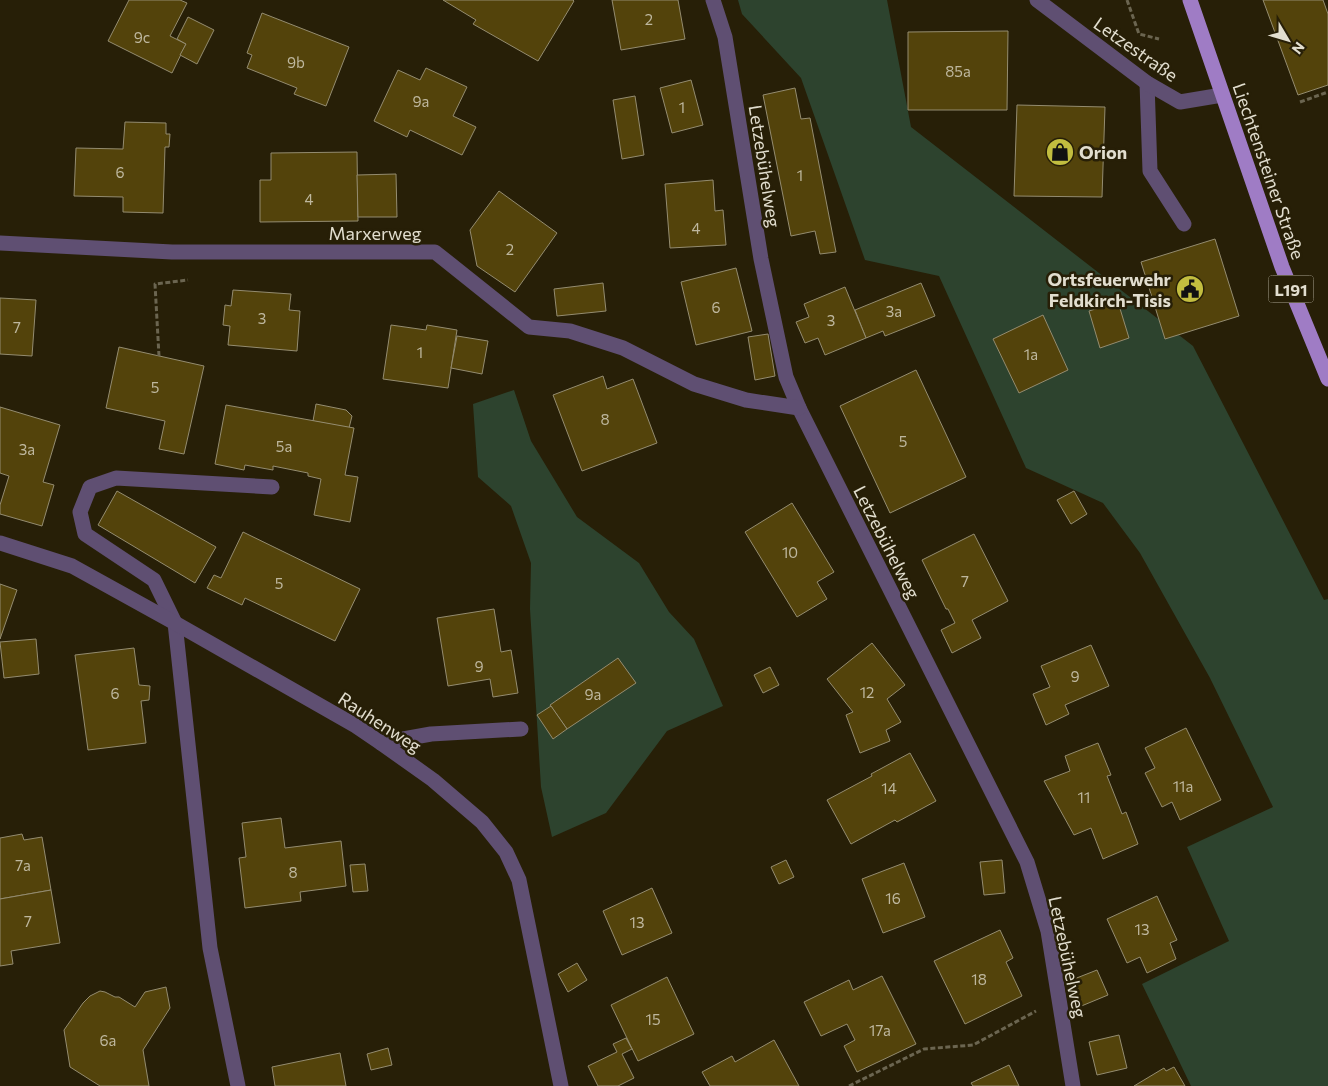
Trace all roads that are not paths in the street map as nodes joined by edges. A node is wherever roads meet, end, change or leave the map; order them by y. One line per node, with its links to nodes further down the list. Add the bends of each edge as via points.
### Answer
1 (713, 0): 9 (street, Letzebühelweg, via 725,37 761,259 786,377)
2 (1037, 0): 4 (street, Letzestraße)
3 (1190, 0): 5 (main road, Liechtensteiner Straße / L191)
4 (1147, 83): 5 (street, Letzestraße, via 1180,102); 6 (street, via 1150,171)
5 (1222, 95): 8 (main road, Liechtensteiner Straße / L191, via 1282,267)
6 (1184, 224)
7 (0, 243): 9 (street, Marxerweg, via 172,252 435,252 529,327 570,331 623,348 694,384 746,400)
8 (1328, 379)
9 (799, 408): 17 (street, Letzebühelweg, via 1026,862 1048,931)
10 (272, 487): 12 (street, via 116,478 90,487 80,512 85,534 154,580)
11 (0, 543): 12 (street, Rauhenweg, via 72,566)
12 (175, 623): 14 (street, Rauhenweg); 15 (street, via 210,948)
13 (521, 729): 14 (street, via 431,734)
14 (382, 742): 16 (street, Rauhenweg, via 482,822 506,852 519,880)
15 (238, 1086)
16 (561, 1086)
17 (1073, 1086)

